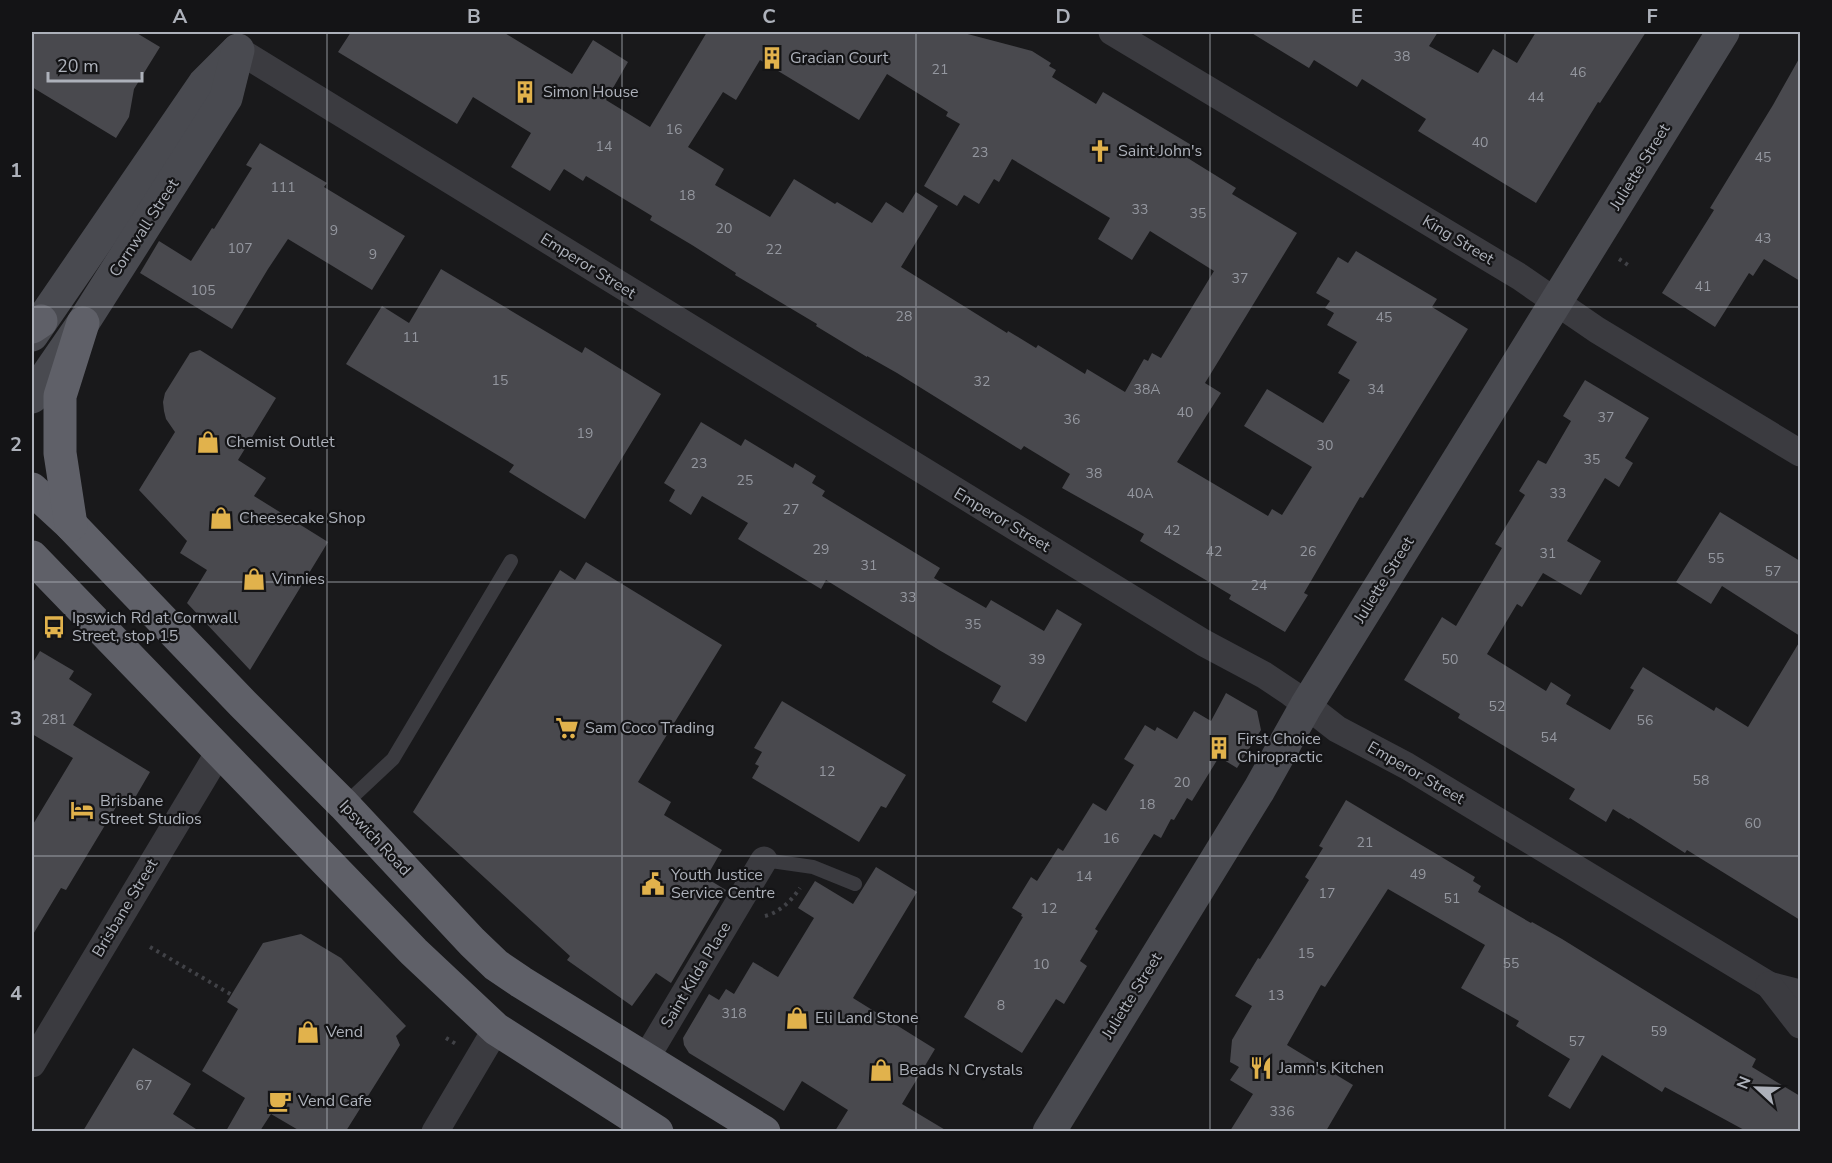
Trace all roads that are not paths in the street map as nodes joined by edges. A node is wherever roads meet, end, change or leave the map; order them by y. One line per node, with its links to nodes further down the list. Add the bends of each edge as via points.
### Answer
1 (1112, 32): 6 (street, King Street)
2 (1723, 32): 6 (main road, Juliette Street)
3 (240, 41): 4 (main road, Cornwall Street, via 226,98); 5 (main road, Cornwall Street, via 204,84); 15 (street, Emperor Street, via 1194,637 1264,675)
4 (109, 282): 5 (lane); 7 (main road, Cornwall Street)
5 (63, 289): 8 (main road, Cornwall Street)
6 (1556, 302): 10 (street, King Street); 15 (main road, Juliette Street)
7 (83, 323): 9 (main road, Cornwall Street); 12 (highway, via 60,396 60,453)
8 (35, 328)
9 (32, 397)
10 (1800, 453)
11 (32, 489): 12 (highway, Ipswich Road)
12 (71, 525): 17 (highway, Ipswich Road)
13 (32, 558): 16 (highway)
14 (511, 561): 17 (lane, via 393,759)
15 (1306, 706): 20 (street, Emperor Street, via 1337,729 1407,766); 29 (main road, Juliette Street)
16 (219, 752): 23 (highway, via 414,952); 25 (street, Brisbane Street)
17 (344, 805): 24 (highway, Ipswich Road, via 496,965)
18 (764, 860): 19 (lane, via 813,867); 24 (street, Saint Kilda Place)
19 (855, 884)
20 (1769, 985): 21 (street, Emperor Street); 22 (street, Emperor Street)
21 (1800, 993)
22 (1800, 1025)
23 (496, 1029): 26 (street); 27 (highway)
24 (646, 1058): 28 (highway, Ipswich Road)
25 (32, 1064)
26 (435, 1131)
27 (657, 1131)
28 (764, 1131)
29 (1049, 1131)

